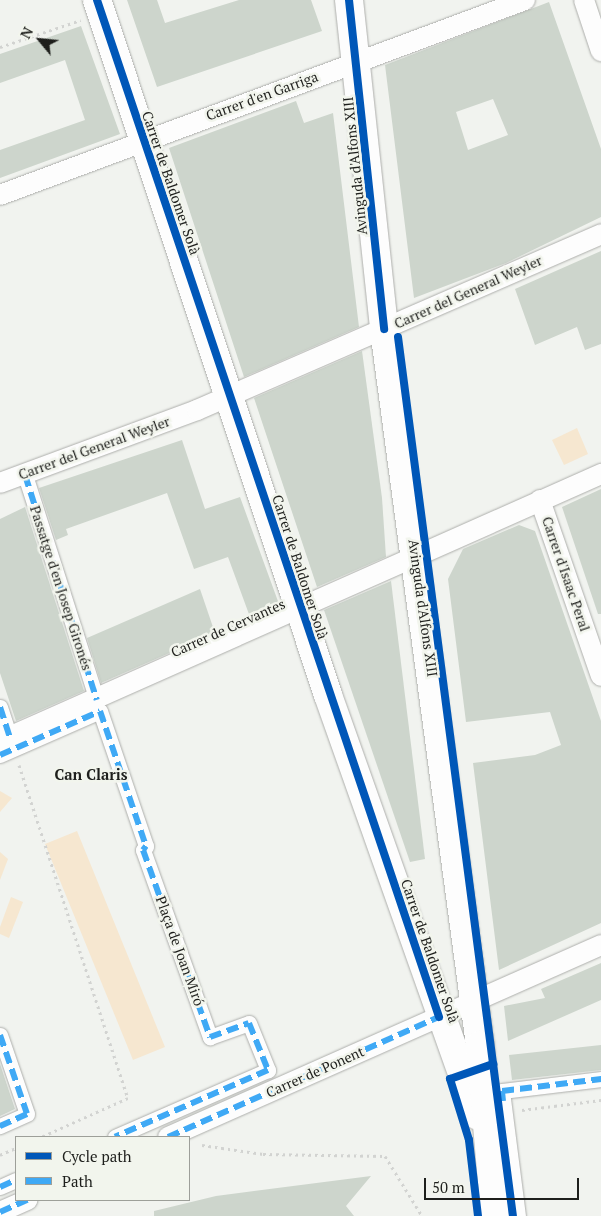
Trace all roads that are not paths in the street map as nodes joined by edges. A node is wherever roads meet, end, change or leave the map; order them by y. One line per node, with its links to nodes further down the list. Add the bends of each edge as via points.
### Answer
1 (349, 0): 6 (main road, Avinguda d'Alfons XIII)
2 (525, 0): 6 (street, Carrer d'en Garriga)
3 (584, 0): 5 (street)
4 (90, 10): 7 (main road, Carrer de Baldomer Solà)
5 (601, 51)
6 (357, 60): 7 (street, Carrer d'en Garriga); 10 (main road, Avinguda d'Alfons XIII)
7 (143, 140): 8 (street, Carrer d'en Garriga); 11 (main road, Carrer de Baldomer Solà)
8 (0, 195)
9 (601, 234): 10 (street, Carrer del General Weyler)
10 (384, 329): 11 (street, Carrer del General Weyler); 16 (main road, Avinguda d'Alfons XIII)
11 (229, 396): 13 (street, Carrer del General Weyler); 17 (main road, Carrer de Baldomer Solà)
12 (601, 474): 15 (street, Carrer de Cervantes)
13 (25, 476): 14 (street, Carrer del General Weyler); 19 (street, Passatge d'en Josep Gironés)
14 (0, 482)
15 (540, 500): 16 (street, Carrer de Cervantes); 18 (street, Carrer d'Isaac Peral)
16 (416, 557): 17 (street, Carrer de Cervantes); 23 (main road, Avinguda d'Alfons XIII)
17 (301, 608): 19 (street, Carrer de Cervantes); 23 (main road, Carrer de Baldomer Solà, via 429,986)
18 (601, 676)
19 (98, 700): 21 (street, Carrer de Cervantes)
20 (0, 707): 21 (street)
21 (6, 745): 27 (street, Plaça de Joan Miró, via 100,711 146,846 143,850 210,1036 249,1023 268,1070)
22 (601, 945): 23 (street, Carrer de Ponent)
23 (458, 1007): 28 (street, Carrer de Ponent); 29 (main road, Avinguda d'Alfons XIII); 29 (main road, Carrer de Baldomer Solà)
24 (0, 1034): 26 (street, via 27,1114)
25 (601, 1079): 35 (street, via 502,1091)
26 (0, 1126)
27 (117, 1136)
28 (170, 1136)
29 (487, 1140): 34 (main road, Avinguda d'Alfons XIII)
30 (15, 1180): 31 (street)
31 (0, 1187)
32 (25, 1201): 33 (street)
33 (0, 1212)
34 (495, 1216)
35 (518, 1216)

